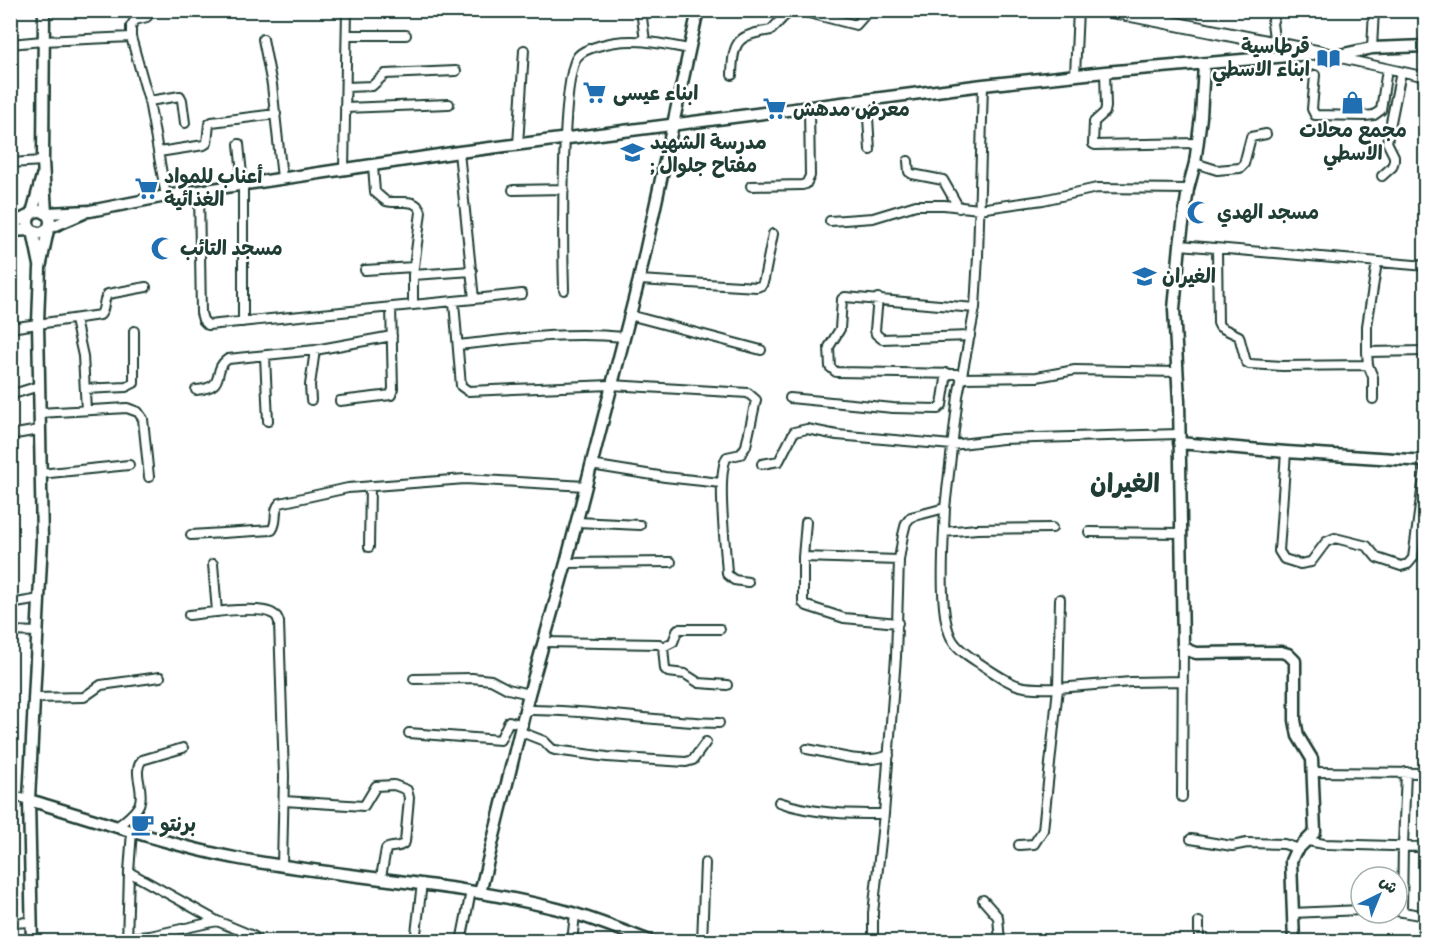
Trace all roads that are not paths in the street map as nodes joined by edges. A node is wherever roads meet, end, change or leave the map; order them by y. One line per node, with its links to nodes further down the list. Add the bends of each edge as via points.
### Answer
1 (44, 10): 16 (street)
2 (150, 10): 14 (street, via 147,17 135,20)
3 (347, 10): 12 (street)
4 (641, 10): 17 (street)
5 (698, 10): 22 (street)
6 (797, 10): 7 (street, via 856,25); 31 (street, via 781,18 771,30 747,35 737,44)
7 (866, 10)
8 (1078, 10): 32 (street)
9 (1106, 10): 19 (main road)
10 (1277, 10): 19 (street, via 1272,23)
11 (1374, 10): 21 (street)
12 (347, 35): 13 (street); 36 (street)
13 (406, 35)
14 (131, 37): 16 (street); 37 (street)
15 (262, 39): 42 (street)
16 (43, 41): 18 (street); 57 (street)
17 (645, 41): 22 (street); 46 (street, via 605,44 578,55 570,77)
18 (10, 44)
19 (1275, 45): 24 (main road)
20 (1425, 46): 21 (street)
21 (1372, 48): 25 (street)
22 (689, 49): 44 (street)
23 (524, 50): 49 (street)
24 (1322, 53): 25 (street); 26 (street)
25 (1335, 56): 27 (street)
26 (1204, 64): 29 (street); 47 (street)
27 (1387, 69): 30 (street); 33 (street, via 1381,110 1374,115 1315,115)
28 (456, 71): 36 (street, via 385,74 372,86)
29 (1105, 72): 32 (street); 47 (street, via 1106,107 1094,122 1093,144)
30 (1401, 72): 34 (street); 59 (street, via 1387,142 1394,161)
31 (732, 75)
32 (1075, 75): 35 (street)
33 (1315, 75)
34 (1425, 77)
35 (983, 86): 38 (street); 69 (street)
36 (346, 87): 40 (street)
37 (149, 100): 43 (street, via 180,96); 51 (street)
38 (867, 101): 41 (street); 50 (street)
39 (449, 104): 40 (street)
40 (345, 108): 58 (street)
41 (809, 108): 44 (street); 62 (street, via 808,181 802,185)
42 (276, 114): 51 (street, via 212,122 204,145); 60 (street)
43 (185, 123)
44 (674, 125): 46 (street); 87 (street)
45 (1266, 134): 55 (street, via 1251,137 1240,168 1217,170)
46 (565, 140): 49 (street); 63 (street)
47 (1197, 143): 55 (street)
48 (239, 144): 61 (street)
49 (518, 145): 52 (street)
50 (870, 150)
51 (159, 152): 67 (street)
52 (459, 152): 56 (street); 86 (street)
53 (908, 161): 68 (street, via 912,174 943,180)
54 (10, 163): 57 (street)
55 (1195, 164): 64 (street)
56 (373, 166): 58 (street); 85 (street, via 375,192 383,199 420,207)
57 (43, 167): 71 (street); 72 (street)
58 (344, 170): 60 (street)
59 (1382, 176)
60 (282, 178): 61 (street)
61 (243, 185): 66 (street); 99 (street)
62 (751, 186)
63 (564, 189): 65 (street); 89 (street)
64 (1188, 189): 69 (street, via 1097,188); 79 (street)
65 (513, 190)
66 (199, 192): 67 (street); 99 (street, via 203,320 213,326)
67 (166, 196): 70 (street)
68 (959, 208): 69 (street); 73 (street, via 916,205 873,218)
69 (979, 209): 96 (street)
70 (90, 211): 71 (street); 75 (street)
71 (46, 213): 72 (street); 75 (street, via 51,220)
72 (31, 214): 74 (street); 77 (street, via 28,223)
73 (830, 221)
74 (10, 225)
75 (48, 229): 77 (street); 83 (street)
76 (10, 231): 77 (street)
77 (32, 231): 83 (street)
78 (773, 234): 87 (street, via 762,285)
79 (1180, 245): 80 (street); 113 (street, via 1174,309)
80 (1217, 249): 81 (street); 112 (street, via 1218,323 1238,334 1246,362 1282,366)
81 (1377, 262): 82 (street); 110 (street, via 1366,326)
82 (1425, 266)
83 (40, 268): 100 (street)
84 (365, 270): 85 (street)
85 (414, 271): 86 (street); 94 (street)
86 (472, 271): 92 (street)
87 (639, 280): 97 (street)
88 (146, 286): 98 (street, via 108,294 100,315)
89 (564, 290)
90 (522, 294): 92 (street)
91 (878, 298): 96 (street); 104 (street, via 875,330 882,339); 114 (street, via 842,299 840,329 829,347 831,369 839,373)
92 (474, 299): 93 (street)
93 (454, 302): 94 (street); 106 (street)
94 (413, 305): 95 (street)
95 (391, 307): 99 (street); 103 (street)
96 (975, 308): 104 (street)
97 (629, 315): 105 (street); 108 (street)
98 (75, 320): 100 (street); 118 (street)
99 (243, 322)
100 (38, 323): 101 (street); 117 (street)
101 (10, 328)
102 (134, 331): 118 (street, via 134,382 126,387)
103 (392, 336): 107 (street); 124 (street, via 391,395)
104 (970, 336): 115 (street)
105 (624, 337): 106 (street, via 567,334); 116 (street)
106 (458, 345): 116 (street, via 461,386 468,391)
107 (315, 350): 111 (street); 123 (street)
108 (761, 350)
109 (1425, 351): 110 (street)
110 (1367, 352): 112 (street)
111 (265, 356): 119 (street, via 228,359 222,363 213,386); 127 (street)
112 (1368, 365): 122 (street, via 1373,376)
113 (1177, 372): 115 (street, via 1074,370 1037,377); 130 (street)
114 (947, 373): 115 (street); 121 (street, via 938,409)
115 (962, 376): 131 (street)
116 (611, 385): 136 (street); 139 (street, via 752,394 756,400 747,446 741,454 727,457)
117 (39, 386): 120 (street); 126 (street)
118 (85, 389): 125 (street)
119 (196, 390)
120 (10, 395)
121 (790, 398)
122 (1373, 399)
123 (311, 400)
124 (340, 401)
125 (86, 410): 126 (street); 138 (street, via 127,408 141,415)
126 (39, 413): 128 (street)
127 (268, 421)
128 (39, 430): 129 (street); 137 (street)
129 (10, 435)
130 (1179, 439): 131 (street, via 1002,439); 132 (street); 149 (street)
131 (952, 445): 134 (street, via 807,429 794,432 779,461); 142 (street)
132 (1286, 452): 133 (street); 133 (street, via 1279,551 1284,559 1300,564 1311,561 1326,542 1335,538 1367,546 1377,558 1401,566 1408,564 1413,558)
133 (1425, 461)
134 (762, 464)
135 (129, 465): 137 (street)
136 (591, 465): 139 (street); 141 (street)
137 (40, 474): 158 (street)
138 (149, 477)
139 (721, 483): 157 (street, via 727,574 734,580)
140 (370, 486): 141 (street, via 465,479); 150 (street, via 280,503 274,512 276,523 272,530); 151 (street)
141 (585, 486): 143 (street)
142 (945, 508): 147 (street); 153 (street, via 910,517)
143 (577, 522): 145 (street); 155 (street)
144 (806, 522): 152 (street)
145 (640, 525)
146 (1052, 528): 147 (street)
147 (944, 532): 174 (street, via 946,625 954,643 1018,687)
148 (1089, 532): 149 (street)
149 (1182, 533): 168 (street)
150 (191, 535)
151 (369, 547)
152 (803, 558): 153 (street); 163 (street, via 802,596 807,606 844,618)
153 (899, 560): 163 (street)
154 (671, 562): 155 (street)
155 (566, 563): 167 (street)
156 (213, 564): 161 (street)
157 (748, 582)
158 (40, 599): 160 (street); 166 (street)
159 (1060, 600): 174 (street)
160 (10, 604)
161 (217, 612): 162 (street); 191 (street, via 264,611 272,613 279,622)
162 (189, 615)
163 (898, 623): 184 (street)
164 (720, 629): 169 (street, via 681,628 673,642)
165 (10, 630): 166 (street)
166 (38, 632): 176 (street)
167 (544, 642): 169 (street, via 652,643); 175 (street)
168 (1183, 646): 172 (street); 185 (street, via 1196,653 1272,651 1293,658 1295,720 1298,736 1312,759)
169 (663, 647): 173 (street, via 668,672 685,674 699,683)
170 (160, 677): 176 (street, via 101,685 84,697)
171 (414, 679): 175 (street, via 491,680)
172 (1183, 681): 174 (street); 189 (street)
173 (727, 685)
174 (1058, 688): 198 (street, via 1043,830 1034,844)
175 (529, 694): 177 (street)
176 (34, 698): 190 (street)
177 (526, 710): 178 (street); 179 (street)
178 (719, 723)
179 (522, 728): 180 (street, via 509,721 500,740); 181 (street, via 555,750 607,757 686,762 693,760); 208 (street)
180 (409, 733)
181 (706, 742)
182 (183, 748): 194 (street, via 142,760 137,769 138,807)
183 (807, 749): 184 (street, via 857,759)
184 (889, 755): 193 (street)
185 (1312, 772): 186 (street); 197 (street, via 1315,832)
186 (1406, 772): 187 (street); 199 (street)
187 (1425, 772)
188 (10, 795): 190 (street)
189 (1182, 797)
190 (29, 800): 194 (street); 216 (street)
191 (284, 801): 204 (street); 206 (street, via 364,806 376,786 394,785 407,790 405,842 386,849)
192 (779, 802): 193 (street, via 812,811)
193 (885, 814): 227 (street)
194 (118, 826): 195 (street)
195 (132, 831): 204 (street, via 195,849); 205 (street)
196 (1191, 839): 201 (street, via 1232,846 1284,843)
197 (1308, 842): 199 (street); 201 (street)
198 (1019, 845)
199 (1403, 845): 200 (street); 203 (street)
200 (1425, 847)
201 (1299, 849): 211 (street, via 1290,866)
202 (705, 863): 226 (street)
203 (1402, 865)
204 (282, 866): 206 (street)
205 (129, 872): 215 (street); 219 (street)
206 (381, 877): 207 (street)
207 (422, 883): 208 (street); 222 (street)
208 (476, 892): 213 (street); 223 (street)
209 (983, 900): 228 (street, via 998,917)
210 (1349, 911): 211 (street)
211 (1292, 913): 230 (street)
212 (1409, 913): 214 (street)
213 (575, 914): 224 (street); 225 (street)
214 (1425, 916)
215 (217, 921): 219 (street); 220 (street)
216 (32, 922): 218 (street); 221 (street)
217 (1199, 922): 229 (street)
218 (10, 923)
219 (127, 940)
220 (258, 940)
221 (32, 942)
222 (416, 942)
223 (461, 942)
224 (572, 942)
225 (652, 942)
226 (702, 942)
227 (873, 942)
228 (1000, 942)
229 (1198, 942)
230 (1294, 942)

